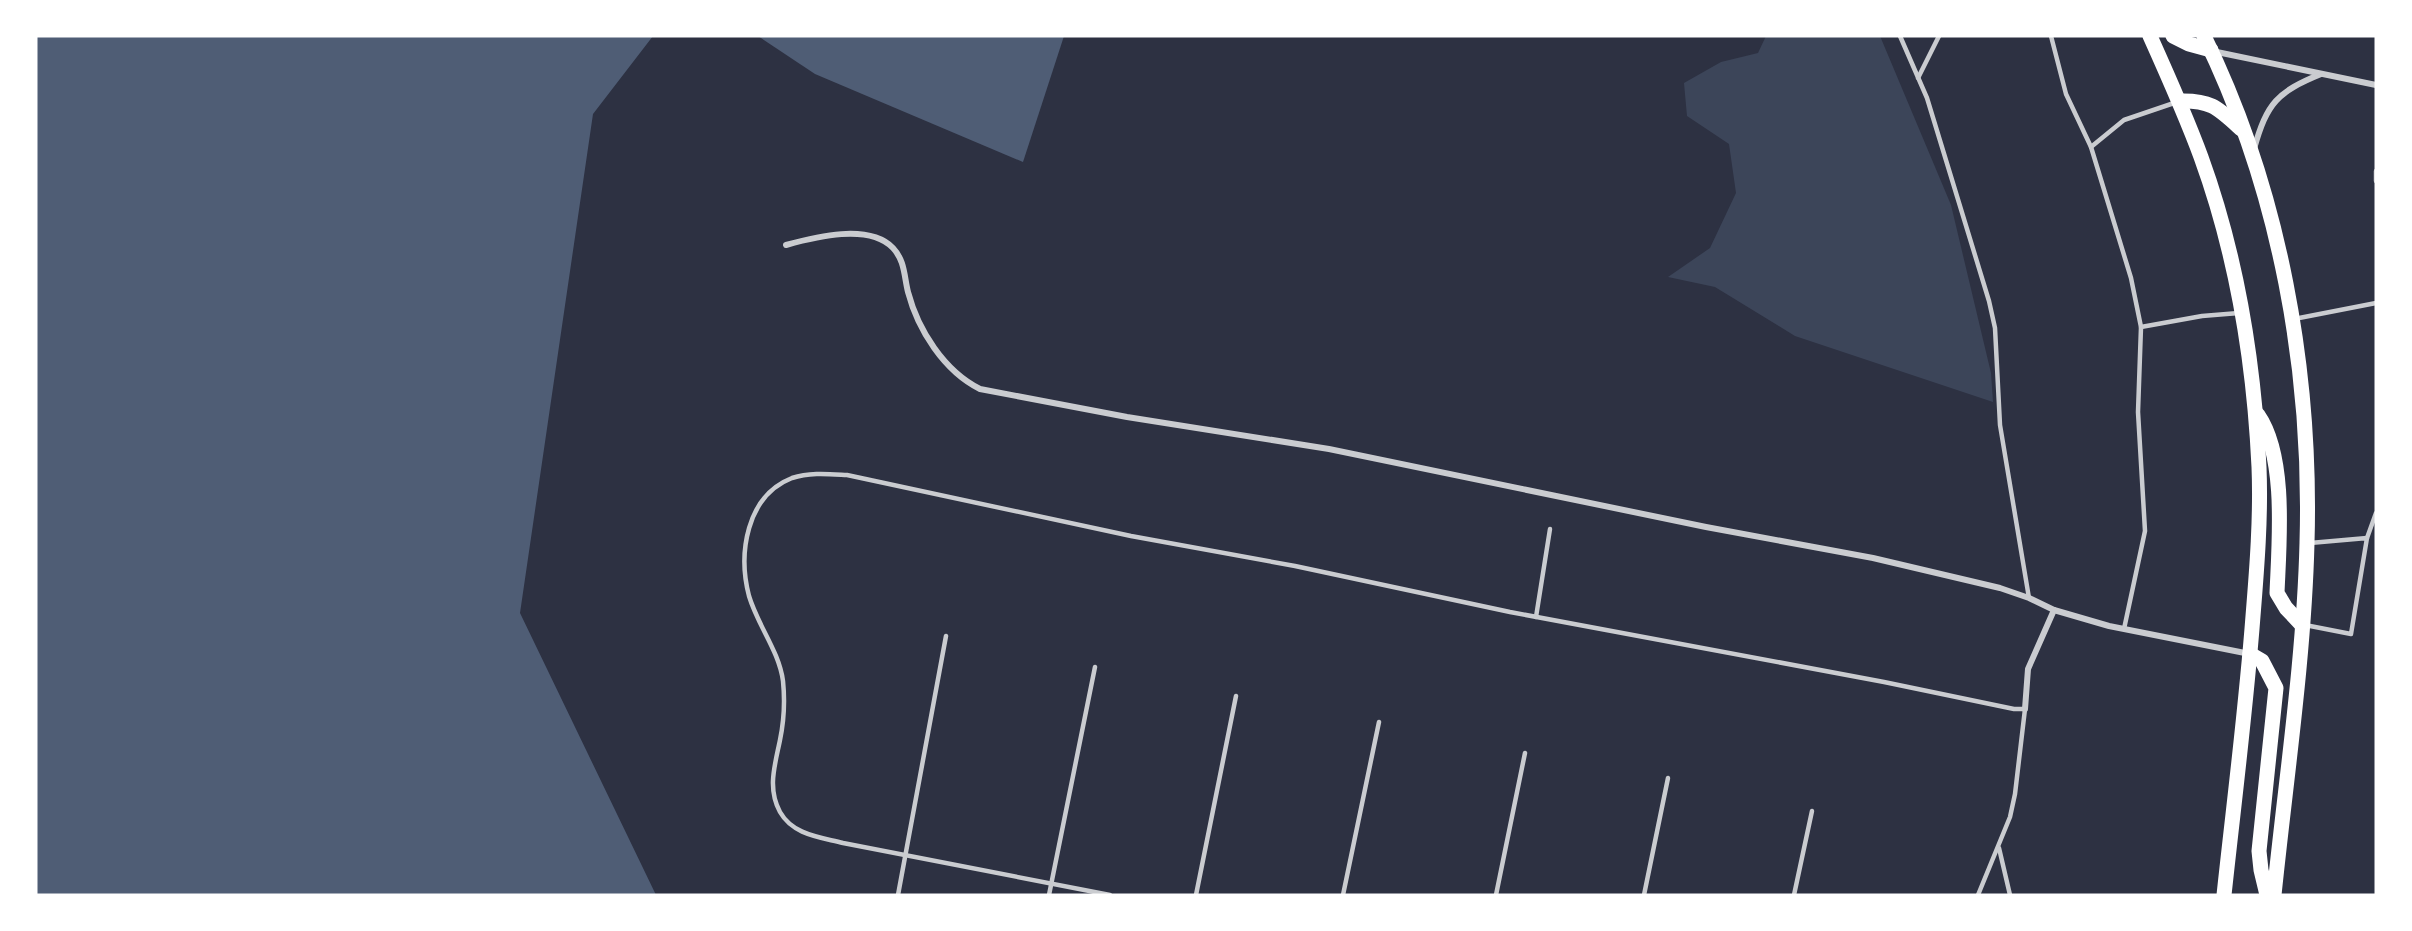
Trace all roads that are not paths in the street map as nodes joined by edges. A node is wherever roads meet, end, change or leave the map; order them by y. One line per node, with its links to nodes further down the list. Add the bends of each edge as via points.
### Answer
1 (1900, 36): 9 (lane)
2 (1939, 36): 9 (lane)
3 (2051, 36): 13 (lane, via 2066,94)
4 (2150, 36): 11 (main road)
5 (2173, 36): 7 (main road)
6 (2204, 36): 7 (main road)
7 (2211, 50): 8 (street); 12 (main road)
8 (2321, 74): 10 (street); 14 (street, via 2297,84 2275,101 2263,119)
9 (1918, 78): 27 (lane, via 1945,154 1993,318 2000,425)
10 (2376, 85)
11 (2179, 101): 12 (main road, via 2215,106); 13 (lane, via 2124,120); 19 (main road, via 2221,221)
12 (2244, 131): 14 (main road)
13 (2091, 147): 21 (lane, via 2131,278)
14 (2252, 158): 20 (main road)
15 (2376, 171): 16 (lane)
16 (2376, 180)
17 (786, 245): 27 (street, via 844,234 886,242 903,265 914,310 940,357 949,369 980,389 1340,452 1873,558)
18 (2376, 303): 20 (lane)
19 (2242, 312): 21 (lane); 22 (main road)
20 (2292, 320): 26 (main road, via 2304,406)
21 (2141, 327): 31 (lane, via 2138,412 2145,531)
22 (2255, 410): 30 (main road, via 2264,424 2277,474 2277,593); 33 (main road, via 2258,548)
23 (2376, 513): 25 (lane)
24 (1550, 529): 29 (lane)
25 (2367, 538): 26 (lane); 30 (lane, via 2351,634)
26 (2307, 543): 30 (main road)
27 (2029, 598): 28 (street)
28 (2054, 610): 31 (street); 36 (street, via 2028,669)
29 (1536, 617): 36 (lane); 42 (lane, via 847,475 792,478 776,487 762,503 746,537 744,554 749,596 783,680 784,709 772,782 775,798 780,812 801,832)
30 (2302, 625): 56 (main road)
31 (2124, 629): 33 (street)
32 (946, 636): 42 (lane)
33 (2250, 654): 54 (main road); 55 (main road, via 2262,661 2276,688 2259,851)
34 (1095, 667): 43 (lane)
35 (1236, 696): 47 (lane)
36 (2025, 709): 41 (lane, via 2010,817)
37 (1379, 722): 48 (lane)
38 (1526, 753): 49 (lane)
39 (1668, 778): 50 (lane)
40 (1812, 811): 51 (lane)
41 (1998, 847): 52 (lane); 53 (lane)
42 (906, 854): 43 (lane); 44 (lane)
43 (1052, 884): 45 (lane); 46 (lane)
44 (898, 895)
45 (1049, 895)
46 (1110, 895)
47 (1196, 895)
48 (1343, 895)
49 (1496, 895)
50 (1644, 895)
51 (1794, 895)
52 (1978, 895)
53 (2010, 895)
54 (2224, 895)
55 (2267, 895)
56 (2274, 895)

